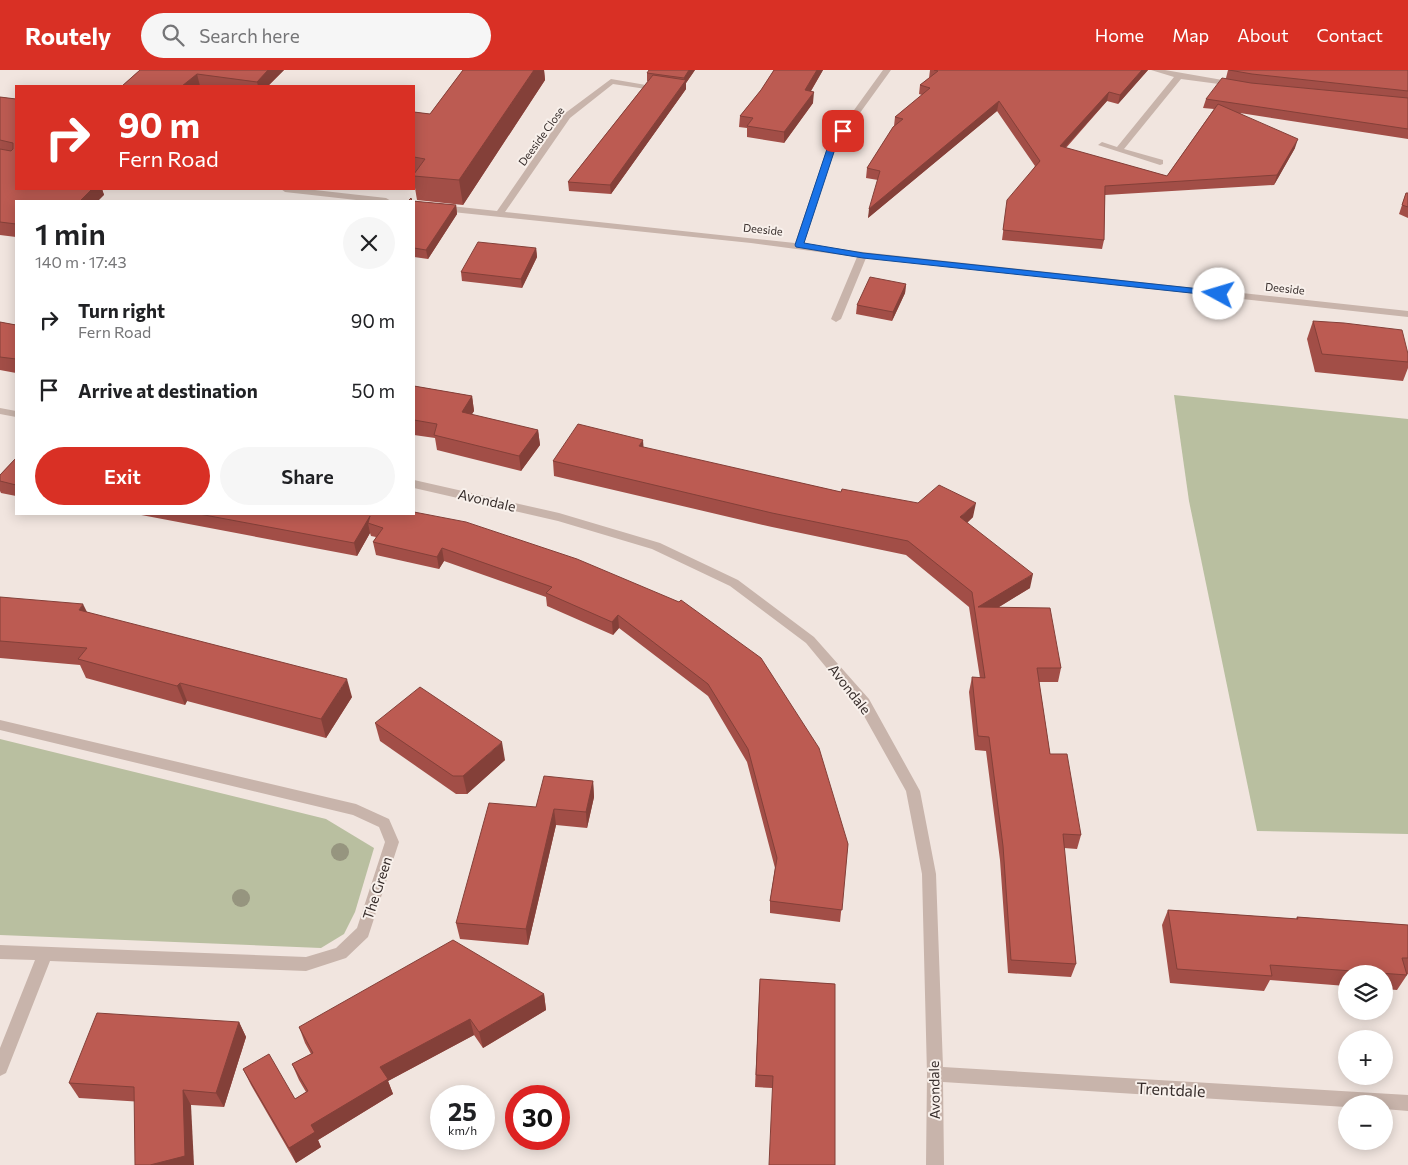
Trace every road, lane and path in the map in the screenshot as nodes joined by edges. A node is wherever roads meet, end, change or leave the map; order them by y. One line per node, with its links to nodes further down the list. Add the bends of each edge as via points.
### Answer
1 (887, 70): 15 (street, via 832,146)
2 (1156, 70): 4 (street)
3 (620, 71): 5 (street, Deeside Close)
4 (1179, 76): 6 (street); 9 (street)
5 (611, 81): 7 (street); 14 (street, Deeside Close, via 567,116)
6 (1243, 86)
7 (646, 87)
8 (1102, 145): 9 (street)
9 (1119, 150): 10 (street)
10 (1160, 162)
11 (293, 190): 12 (street)
12 (378, 200)
13 (415, 205): 14 (street, Deeside)
14 (499, 215): 15 (street, Deeside)
15 (799, 245): 16 (street, Deeside)
16 (863, 255): 17 (street, Deeside); 18 (street)
17 (1408, 314)
18 (836, 318)
19 (0, 411): 20 (street)
20 (15, 414)
21 (415, 484): 26 (street, Avondale, via 559,516 656,546 734,583 810,640 864,703 913,791 929,874)
22 (0, 725): 24 (street, The Green, via 356,810 384,823 392,842 363,932 341,953 306,964)
23 (0, 952): 24 (street, The Green)
24 (44, 955): 25 (street)
25 (0, 1068)
26 (934, 1074): 27 (street, Trentdale); 28 (street, Avondale)
27 (1408, 1103)
28 (935, 1165)

